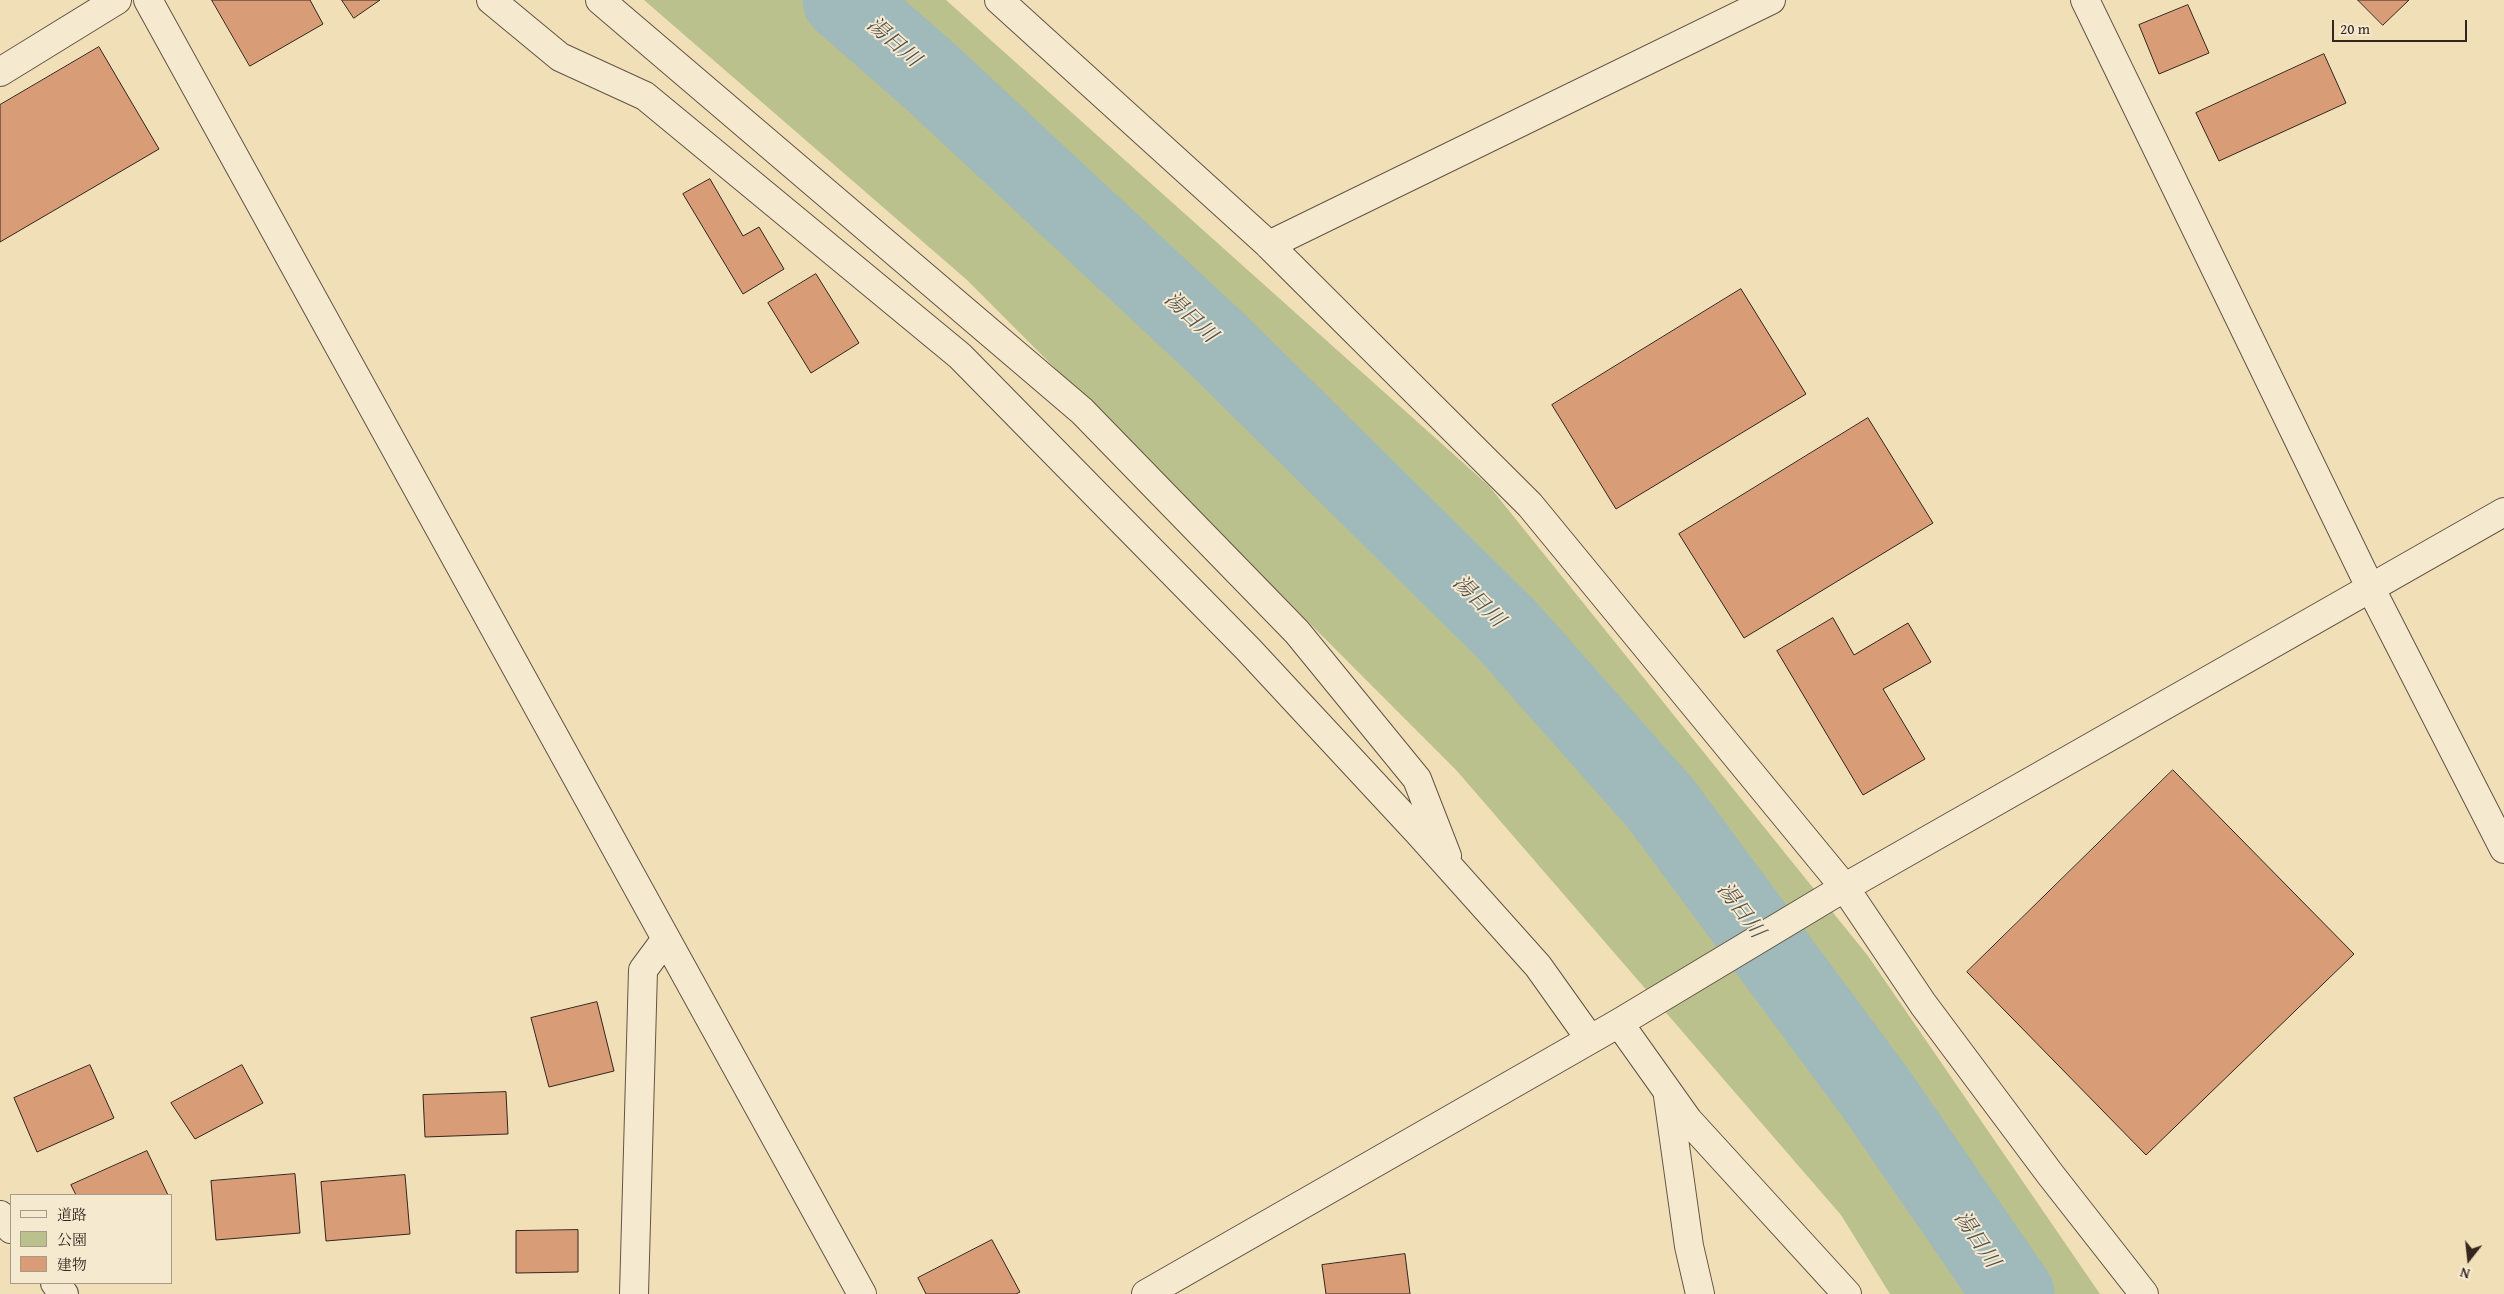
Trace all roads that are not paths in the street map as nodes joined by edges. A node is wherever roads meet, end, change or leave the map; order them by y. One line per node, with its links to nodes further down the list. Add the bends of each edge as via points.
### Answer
1 (117, 0): 8 (street)
2 (149, 0): 15 (street)
3 (491, 0): 13 (street, via 560,57 645,96 960,356 1248,649)
4 (600, 0): 13 (street, via 1082,411 1297,632 1417,779)
5 (1000, 0): 9 (street)
6 (1771, 0): 9 (street)
7 (2085, 0): 11 (street)
8 (0, 72)
9 (1269, 245): 14 (street, via 1530,505)
10 (2504, 512): 11 (street)
11 (2370, 587): 12 (street); 14 (street)
12 (2504, 849)
13 (1454, 871): 17 (street, via 1538,966)
14 (1844, 888): 16 (street); 28 (street, via 1924,1004)
15 (666, 938): 23 (street, via 643,970); 24 (street)
16 (1621, 1022): 17 (street); 18 (street)
17 (1590, 1039): 25 (street)
18 (1667, 1090): 26 (street, via 1689,1246); 27 (street, via 1688,1120)
19 (0, 1215): 20 (street)
20 (10, 1228)
21 (56, 1284): 22 (street)
22 (64, 1294)
23 (634, 1294)
24 (862, 1294)
25 (1146, 1294)
26 (1700, 1294)
27 (1848, 1294)
28 (2144, 1294)

